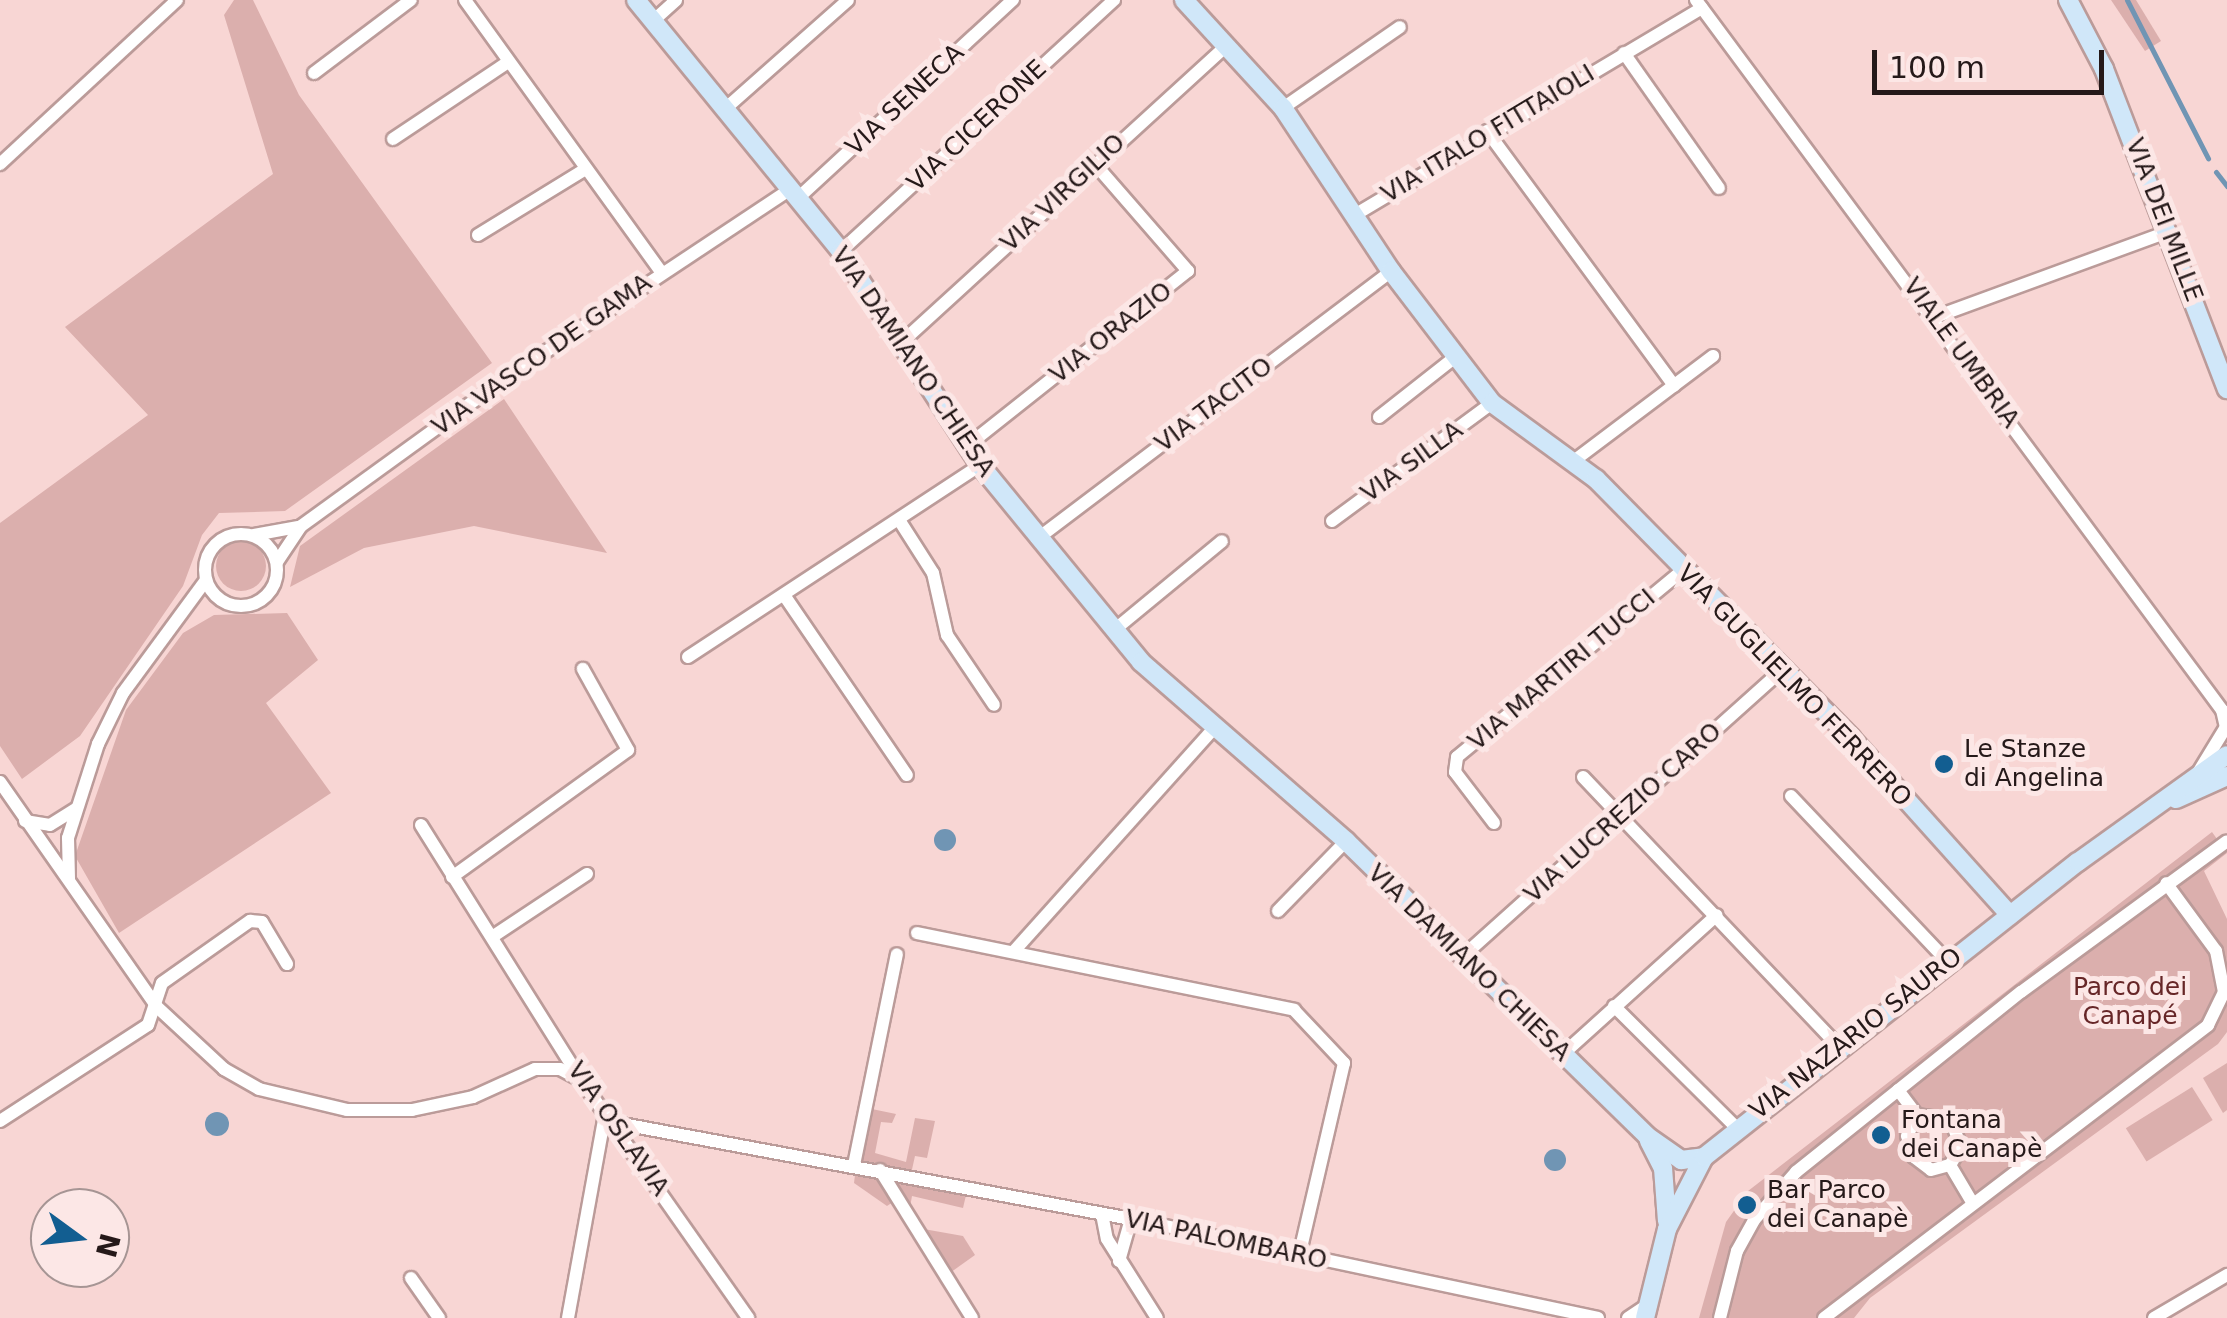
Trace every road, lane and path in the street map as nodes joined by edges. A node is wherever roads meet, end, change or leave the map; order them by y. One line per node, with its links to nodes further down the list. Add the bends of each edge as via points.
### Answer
1 (177, 0): 23 (street)
2 (411, 0): 17 (street)
3 (465, 0): 16 (street)
4 (636, 0): 12 (street, VIA DAMIANO CHIESA)
5 (676, 0): 12 (street)
6 (848, 0): 19 (street)
7 (1012, 0): 26 (street, VIA SENECA)
8 (1114, 0): 30 (street, VIA CICERONE)
9 (2068, 0): 28 (street, VIA DEI MILLE, via 2104,69)
10 (1187, 1): 14 (street, VIA GUGLIELMO FERRERO)
11 (1699, 4): 15 (street, VIA ITALO FITTAIOLI); 33 (street, VIALE UMBRIA)
12 (653, 21): 19 (street, VIA DAMIANO CHIESA)
13 (1400, 27): 18 (street)
14 (1226, 46): 18 (street, VIA GUGLIELMO FERRERO); 22 (street, VIA VIRGILIO)
15 (1624, 53): 20 (street, VIA ITALO FITTAIOLI); 25 (street, VIA ITALO FITTAIOLI)
16 (508, 62): 21 (street); 24 (street)
17 (314, 72)
18 (1283, 108): 27 (street, VIA GUGLIELMO FERRERO)
19 (725, 109): 26 (street, VIA DAMIANO CHIESA)
20 (1487, 131): 27 (street, VIA ITALO FITTAIOLI); 37 (street)
21 (393, 139)
22 (1094, 163): 34 (street, VIA VIRGILIO); 41 (street, VIA ORAZIO, via 1188,272)
23 (0, 164)
24 (584, 170): 29 (street); 32 (street)
25 (1719, 188)
26 (793, 195): 30 (street, VIA DAMIANO CHIESA); 32 (street, VIA VASCO DE GAMA)
27 (1353, 216): 31 (street, VIA GUGLIELMO FERRERO)
28 (2170, 232): 33 (street); 38 (street, VIA DEI MILLE)
29 (478, 235)
30 (840, 252): 34 (street, VIA DAMIANO CHIESA)
31 (1391, 270): 36 (street, VIA GUGLIELMO FERRERO); 48 (street, VIA TACITO)
32 (661, 272): 46 (street, VIA VASCO DE GAMA)
33 (1935, 317): 61 (street, VIALE UMBRIA)
34 (902, 342): 41 (street, VIA DAMIANO CHIESA)
35 (1713, 356): 37 (street)
36 (1454, 358): 39 (street, VIA GUGLIELMO FERRERO); 40 (street)
37 (1674, 386): 42 (street)
38 (2227, 389)
39 (1492, 403): 42 (street, VIA GUGLIELMO FERRERO); 44 (street, VIA SILLA)
40 (1379, 417)
41 (968, 446): 43 (street, VIA DAMIANO CHIESA)
42 (1575, 460): 51 (street, VIA GUGLIELMO FERRERO)
43 (980, 465): 45 (street); 48 (street, VIA DAMIANO CHIESA)
44 (1332, 520)
45 (901, 523): 53 (street); 60 (street, via 933,573 947,635)
46 (300, 526): 47 (street, VIA VASCO DE GAMA); 50 (street, VIA VASCO DE GAMA)
47 (252, 535): 50 (street); 52 (street, VIA VASCO DE GAMA, via 230,535 212,548)
48 (1037, 539): 56 (street, VIA DAMIANO CHIESA)
49 (1222, 541): 56 (street)
50 (277, 562): 54 (street, VIA VASCO DE GAMA, via 274,586 258,603)
51 (1682, 572): 59 (street, VIA GUGLIELMO FERRERO); 74 (street, VIA MARTIRI TUCCI, via 1457,758 1456,772)
52 (206, 580): 54 (street); 55 (street, VIA VASCO DE GAMA)
53 (784, 595): 57 (street); 65 (street)
54 (224, 602): 55 (street, VIA VASCO DE GAMA, via 203,604)
55 (177, 620): 70 (street, VIA VASCO DE GAMA, via 123,692)
56 (1113, 631): 62 (street, VIA DAMIANO CHIESA)
57 (688, 657)
58 (583, 669): 82 (street, via 628,750)
59 (1783, 669): 72 (street, VIA LUCREZIO CARO); 87 (street, VIA GUGLIELMO FERRERO)
60 (994, 705)
61 (2224, 711): 64 (street, VIALE UMBRIA, via 2226,727)
62 (1214, 728): 78 (street, VIA DAMIANO CHIESA); 90 (street)
63 (2227, 755): 64 (street, VIA NAZARIO SAURO)
64 (2198, 774): 71 (street, VIA NAZARIO SAURO)
65 (906, 775)
66 (2227, 776): 71 (street, VIA NAZARIO SAURO)
67 (1583, 777): 72 (street)
68 (0, 782): 73 (street)
69 (1791, 796): 93 (street)
70 (76, 809): 76 (street); 77 (street, VIA VASCO DE GAMA)
71 (2148, 811): 87 (street, VIA NAZARIO SAURO)
72 (1620, 816): 86 (street); 92 (street, VIA LUCREZIO CARO)
73 (25, 821): 76 (street); 80 (street)
74 (1494, 823)
75 (422, 824): 82 (street, VIA OSLAVIA)
76 (50, 825): 80 (street)
77 (68, 838): 80 (street); 84 (street, VIA VASCO DE GAMA)
78 (1346, 841): 85 (street); 92 (street, VIA DAMIANO CHIESA)
79 (2227, 841): 83 (street)
80 (42, 845): 84 (street)
81 (587, 874): 89 (street)
82 (452, 877): 89 (street, VIA OSLAVIA)
83 (2166, 883): 100 (street); 111 (street, via 2216,951 2224,992 2208,1025)
84 (70, 885): 95 (street)
85 (1278, 911)
86 (1717, 915): 96 (street); 97 (street)
87 (2010, 915): 93 (street, VIA NAZARIO SAURO)
88 (918, 933): 90 (street)
89 (492, 937): 99 (street, VIA OSLAVIA)
90 (1015, 950): 115 (street, via 1294,1010 1344,1063)
91 (897, 954): 108 (street)
92 (1462, 958): 98 (street, VIA DAMIANO CHIESA)
93 (1948, 962): 97 (street, VIA NAZARIO SAURO)
94 (287, 964): 95 (street, via 262,922 250,921 162,983)
95 (156, 1006): 99 (street, via 224,1069 294,1102 412,1110 472,1097 535,1069 550,1067); 103 (street, via 148,1025)
96 (1614, 1006): 98 (street); 105 (street)
97 (1839, 1047): 105 (street, VIA NAZARIO SAURO)
98 (1563, 1054): 106 (street, VIA DAMIANO CHIESA)
99 (582, 1080): 101 (street, VIA OSLAVIA)
100 (1898, 1090): 102 (street); 121 (street, via 1773,1194 1737,1251)
101 (606, 1109): 104 (street, VIA OSLAVIA); 123 (street)
102 (1918, 1115): 109 (street, via 1951,1120 1961,1147); 109 (street, via 1907,1136 1914,1157 1931,1170)
103 (0, 1121)
104 (617, 1123): 108 (street, VIA PALOMBARO); 124 (street, VIA OSLAVIA)
105 (1737, 1128): 107 (street, VIA NAZARIO SAURO)
106 (1647, 1136): 107 (street, VIA DAMIANO CHIESA, via 1681,1160); 114 (street, VIA DAMIANO CHIESA, via 1662,1168)
107 (1704, 1157): 114 (street, VIA NAZARIO SAURO)
108 (854, 1165): 110 (street, VIA PALOMBARO)
109 (1950, 1165): 111 (street)
110 (880, 1170): 112 (street, VIA PALOMBARO); 125 (street)
111 (1972, 1202): 130 (street)
112 (1102, 1214): 113 (street, VIA PALOMBARO); 116 (street)
113 (1131, 1219): 115 (street, VIA PALOMBARO); 116 (street)
114 (1667, 1230): 119 (street, VIA NAZARIO SAURO)
115 (1299, 1256): 127 (street, VIA PALOMBARO)
116 (1119, 1260): 126 (street)
117 (2227, 1275): 120 (street)
118 (411, 1278): 122 (street)
119 (1646, 1311): 128 (street)
120 (2177, 1312): 131 (street)
121 (1720, 1314): 129 (street)
122 (438, 1318)
123 (568, 1318)
124 (748, 1318)
125 (972, 1318)
126 (1157, 1318)
127 (1598, 1318)
128 (1628, 1318)
129 (1738, 1318)
130 (1824, 1318)
131 (2154, 1318)

